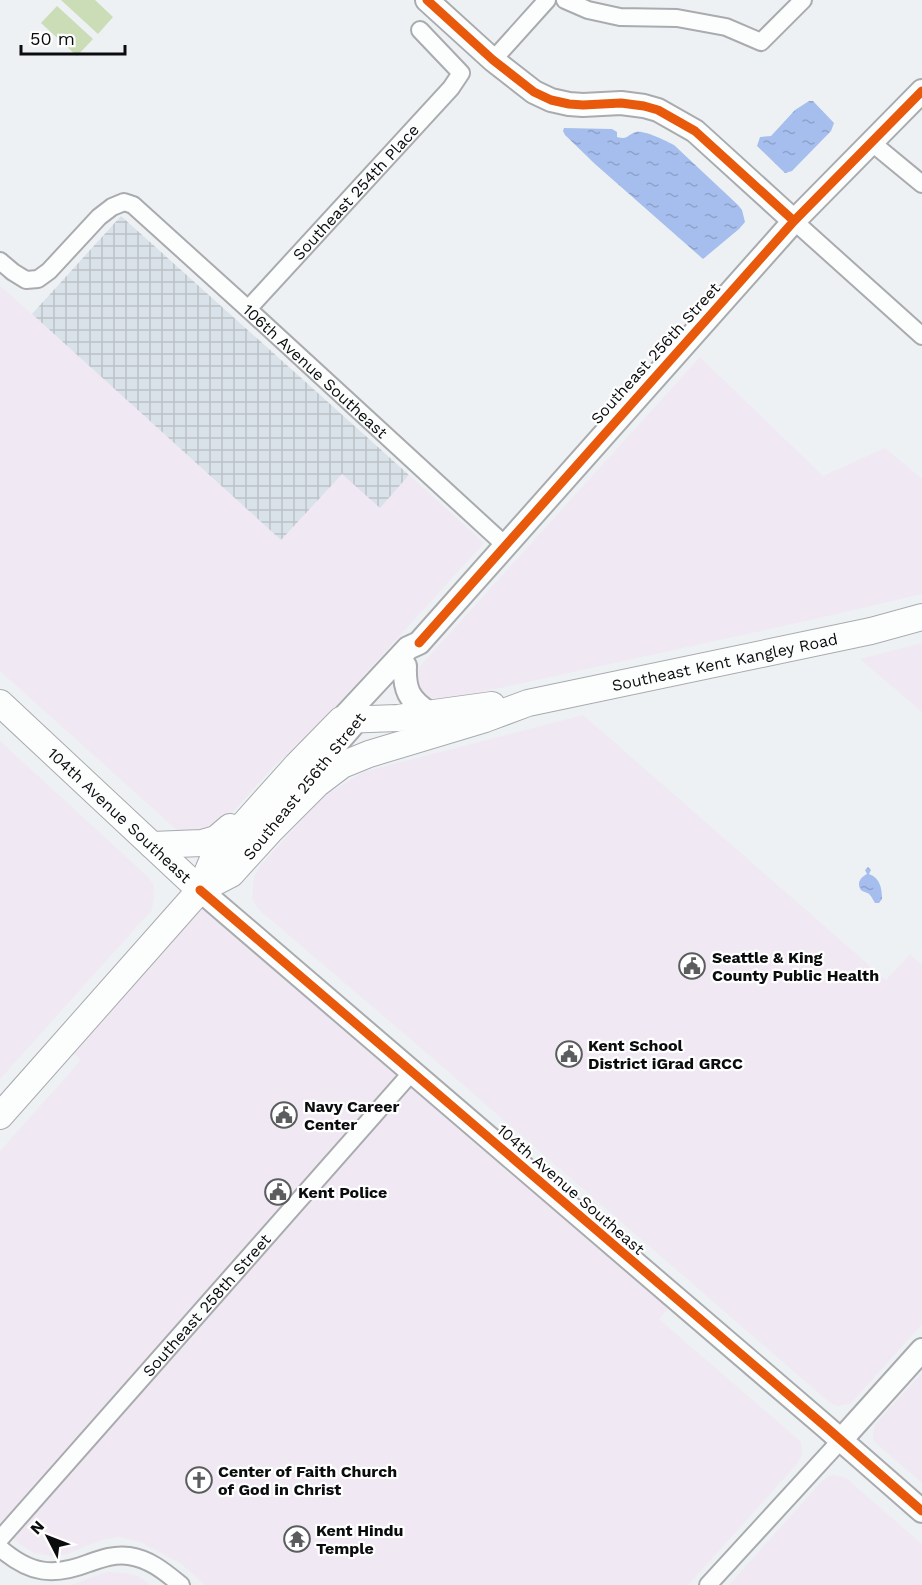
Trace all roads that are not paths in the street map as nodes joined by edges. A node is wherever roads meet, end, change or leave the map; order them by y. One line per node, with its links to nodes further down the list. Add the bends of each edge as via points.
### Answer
1 (427, 0): 6 (street)
2 (546, 0): 6 (street)
3 (565, 0): 4 (street, via 620,17 677,18 726,27 761,42)
4 (803, 0)
5 (420, 30): 12 (street, Southeast 254th Place, via 461,73)
6 (492, 60): 10 (street, via 551,100 644,106 677,120 695,130)
7 (922, 91): 8 (street, Southeast 256th Street)
8 (871, 142): 9 (street); 10 (street, Southeast 256th Street)
9 (922, 184)
10 (794, 221): 13 (street); 14 (street, Southeast 256th Street)
11 (0, 261): 12 (street, 106th Avenue Southeast, via 26,280 38,279 99,217 124,202 133,205)
12 (248, 309): 14 (street, 106th Avenue Southeast)
13 (922, 336)
14 (505, 545): 16 (street, Southeast 256th Street)
15 (922, 617): 19 (main road, Southeast Kent Kangley Road)
16 (419, 643): 17 (street, Southeast 256th Street); 22 (street, Southeast 256th Street, via 408,648)
17 (405, 666): 21 (street, via 407,690); 22 (street, Southeast 256th Street)
18 (0, 703): 26 (main road, 104th Avenue Southeast)
19 (528, 703): 20 (main road, Southeast Kent Kangley Road); 23 (main road, Southeast Kent Kangley Road)
20 (486, 706): 21 (main road, Southeast Kent Kangley Road); 23 (main road, via 481,712 425,729)
21 (429, 713): 22 (main road, Southeast Kent Kangley Road)
22 (349, 720): 24 (main road, Southeast 256th Street); 25 (street, Southeast 256th Street)
23 (420, 738): 25 (main road, Southeast Kent Kangley Road, via 342,765 317,784)
24 (253, 812): 26 (main road, via 216,839); 27 (main road, Southeast 256th Street, via 213,859)
25 (272, 830): 27 (main road, Southeast 256th Street, via 231,874)
26 (152, 845): 27 (main road, 104th Avenue Southeast)
27 (200, 890): 28 (street, 104th Avenue Southeast); 29 (main road, Southeast 256th Street)
28 (412, 1072): 31 (street, 104th Avenue Southeast); 33 (street, Southeast 258th Street)
29 (0, 1116)
30 (922, 1350): 31 (street)
31 (841, 1440): 32 (street, 104th Avenue Southeast); 36 (street)
32 (922, 1511)
33 (0, 1539)
34 (0, 1548): 35 (street, via 26,1567 47,1571 127,1555 153,1564)
35 (181, 1585)
36 (708, 1585)

